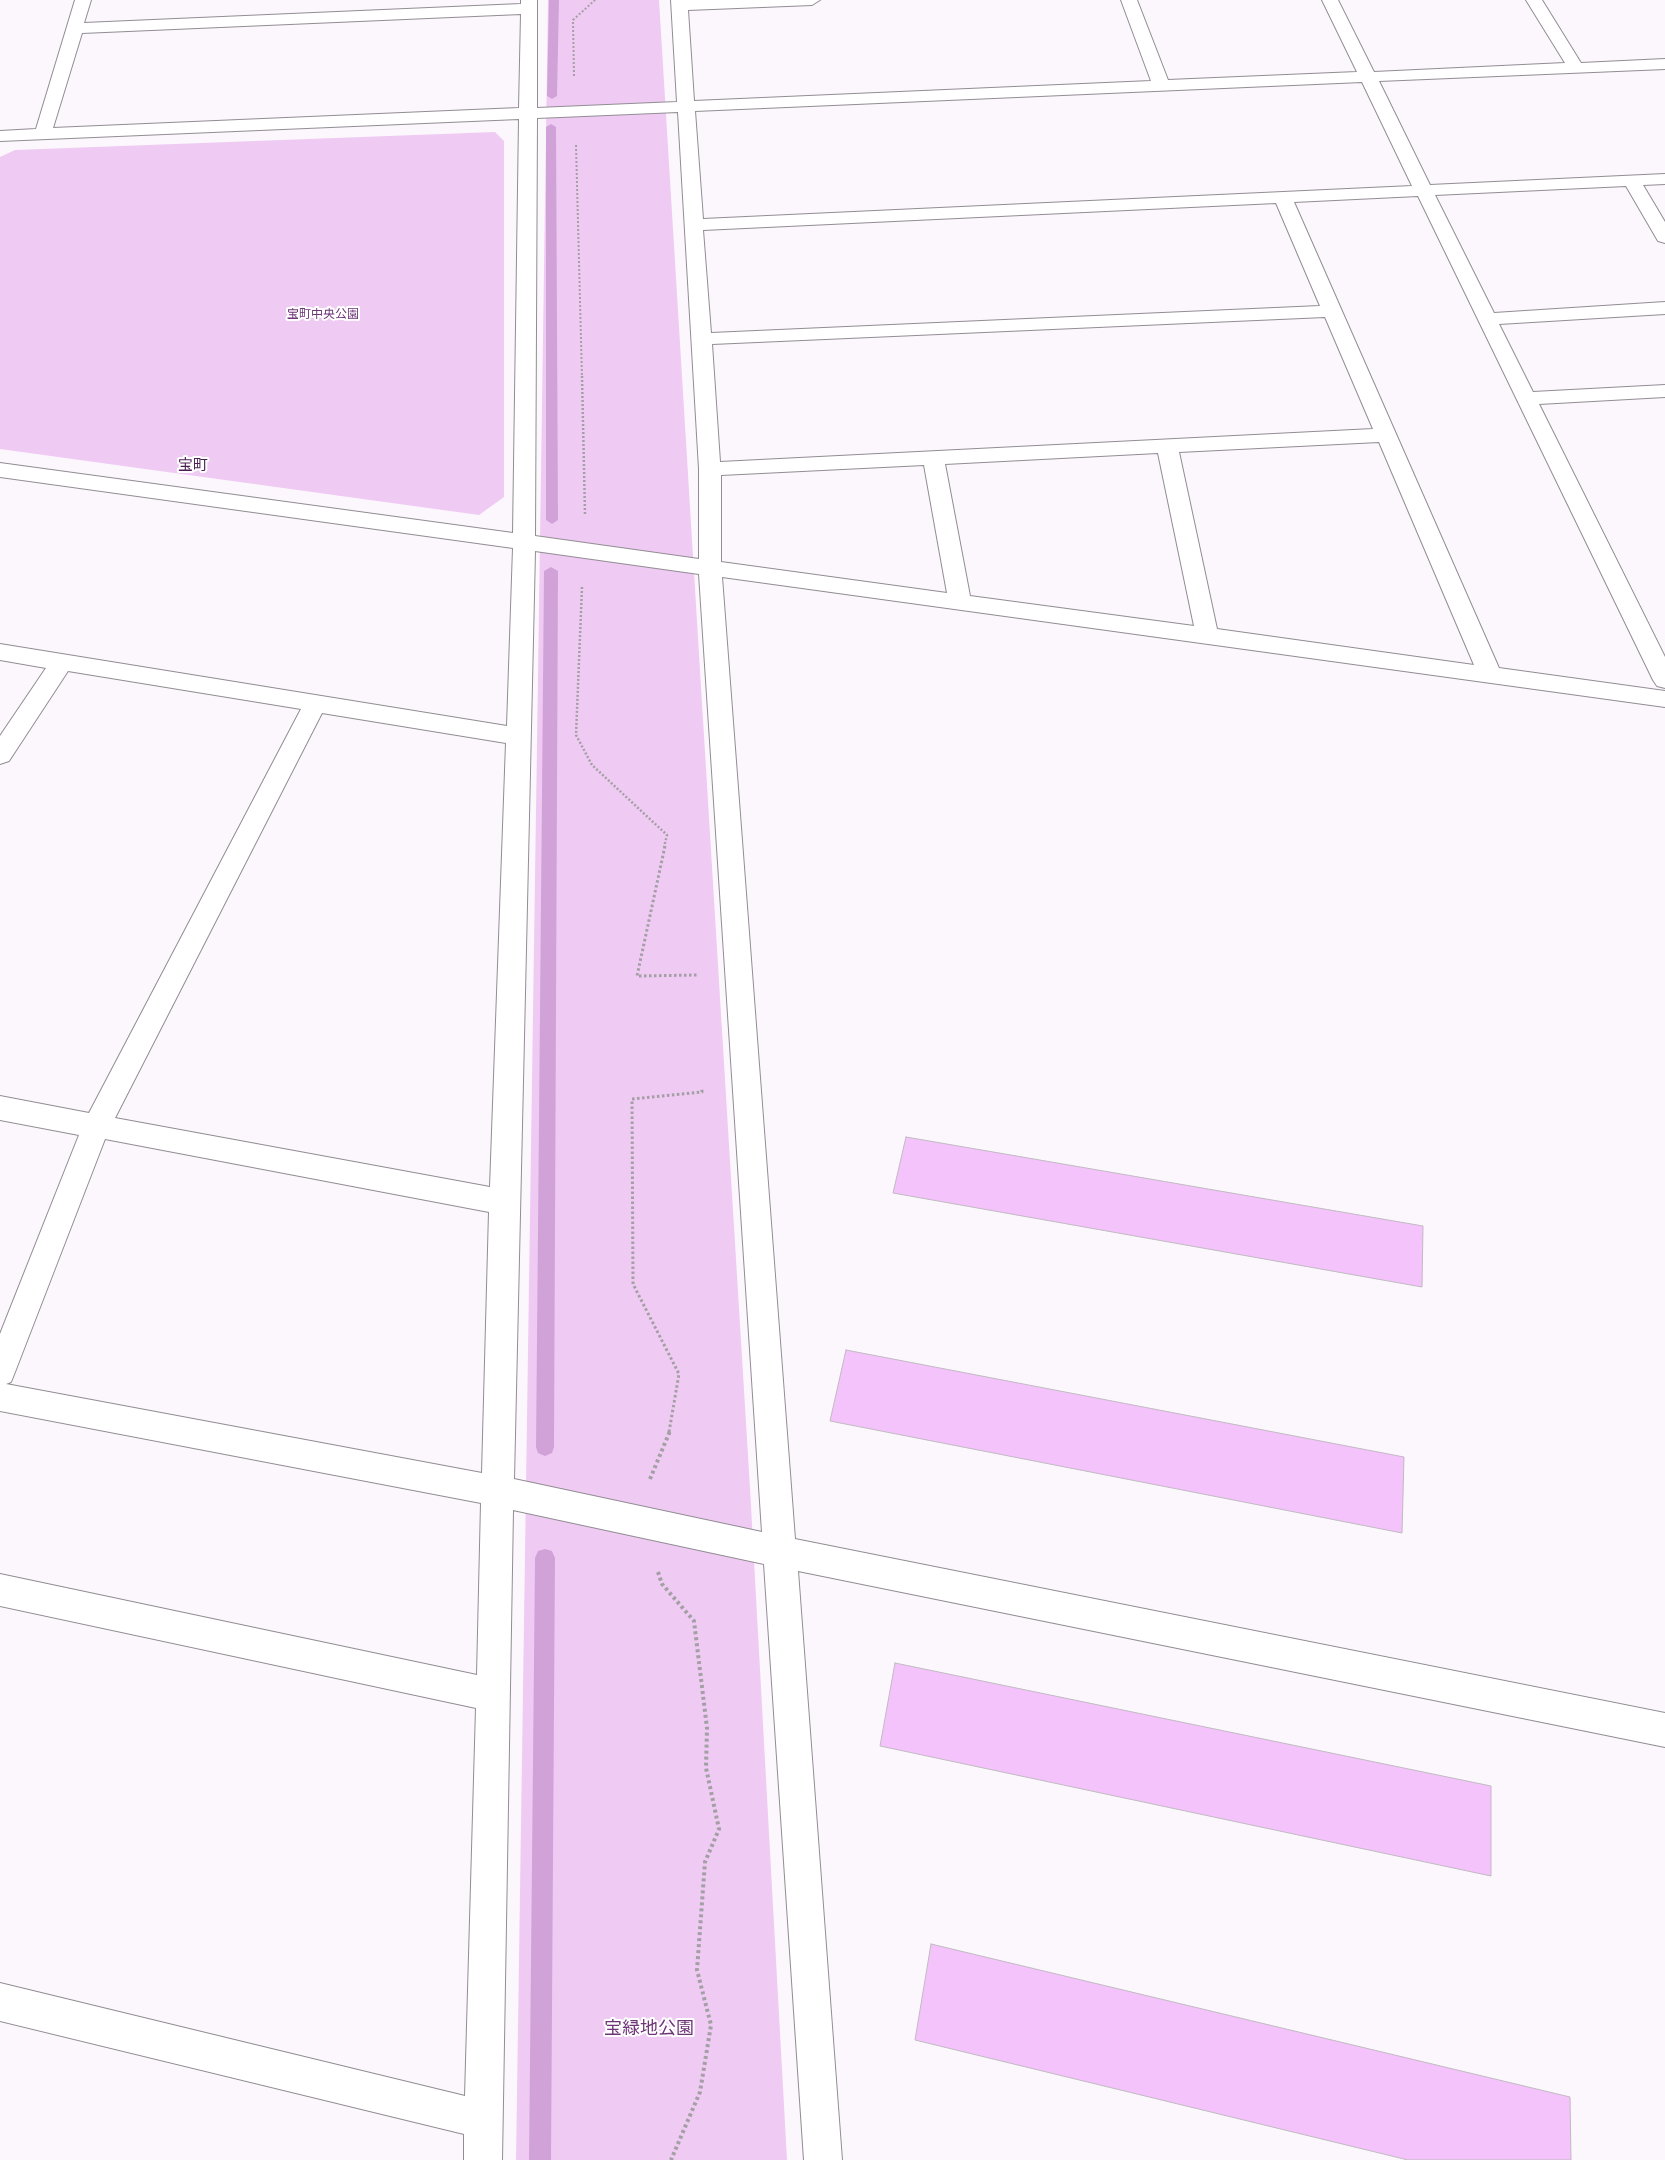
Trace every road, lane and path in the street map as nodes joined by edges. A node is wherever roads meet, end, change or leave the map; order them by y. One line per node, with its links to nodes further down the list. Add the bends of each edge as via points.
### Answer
1 (83, 0): 9 (street)
2 (595, 0): 15 (path, via 573,20)
3 (812, 0): 7 (street)
4 (1129, 0): 13 (street)
5 (1330, 0): 12 (street)
6 (1534, 0): 11 (street)
7 (679, 3): 14 (street)
8 (529, 4): 9 (street); 16 (street)
9 (74, 28): 17 (street)
10 (1665, 64): 11 (street)
11 (1576, 68): 12 (street)
12 (1368, 77): 13 (street); 21 (street)
13 (1161, 85): 14 (street)
14 (687, 108): 15 (street); 23 (street)
15 (575, 111): 16 (street); 37 (path, via 585,485)
16 (528, 112): 17 (street); 36 (street)
17 (43, 134): 18 (street)
18 (0, 136)
19 (1665, 179): 20 (street)
20 (1631, 180): 21 (street); 24 (street)
21 (1423, 190): 22 (street); 27 (street)
22 (1283, 197): 23 (street); 26 (street)
23 (693, 225): 28 (street)
24 (1665, 237)
25 (1665, 308): 27 (street)
26 (1332, 311): 28 (street); 31 (street)
27 (1487, 319): 30 (street)
28 (701, 339): 34 (street)
29 (1665, 390): 30 (street)
30 (1526, 399): 44 (street)
31 (1387, 435): 32 (street); 43 (street)
32 (1167, 446): 33 (street); 40 (street)
33 (933, 458): 34 (street); 39 (street)
34 (710, 469): 38 (street)
35 (0, 470): 36 (street)
36 (524, 542): 37 (street); 47 (street)
37 (583, 550): 38 (street); 49 (path, via 576,735 592,765 667,835 637,976)
38 (710, 568): 39 (street); 58 (street)
39 (960, 602): 40 (street)
40 (1207, 636): 43 (street)
41 (0, 652): 42 (street)
42 (62, 662): 46 (street); 48 (street)
43 (1490, 675): 45 (street)
44 (1665, 680)
45 (1665, 699)
46 (316, 702): 47 (street); 52 (street)
47 (518, 736): 53 (street)
48 (0, 755)
49 (702, 975)
50 (702, 1082): 57 (path, via 702,1092 632,1099 633,1284 679,1374 670,1430 650,1479)
51 (0, 1108): 52 (street)
52 (97, 1126): 53 (street); 54 (street)
53 (504, 1202): 56 (street)
54 (0, 1372)
55 (0, 1397): 56 (street)
56 (498, 1491): 57 (street); 60 (street)
57 (650, 1524): 58 (street); 65 (path, via 662,1584 694,1621 707,1728 706,1768 719,1829 705,1862 697,1970 711,2025 700,2092)
58 (778, 1551): 61 (street); 66 (street)
59 (0, 1590): 60 (street)
60 (493, 1695): 63 (street)
61 (1665, 1730)
62 (0, 2002): 63 (street)
63 (484, 2120): 64 (street)
64 (483, 2160)
65 (672, 2160)
66 (823, 2160)

